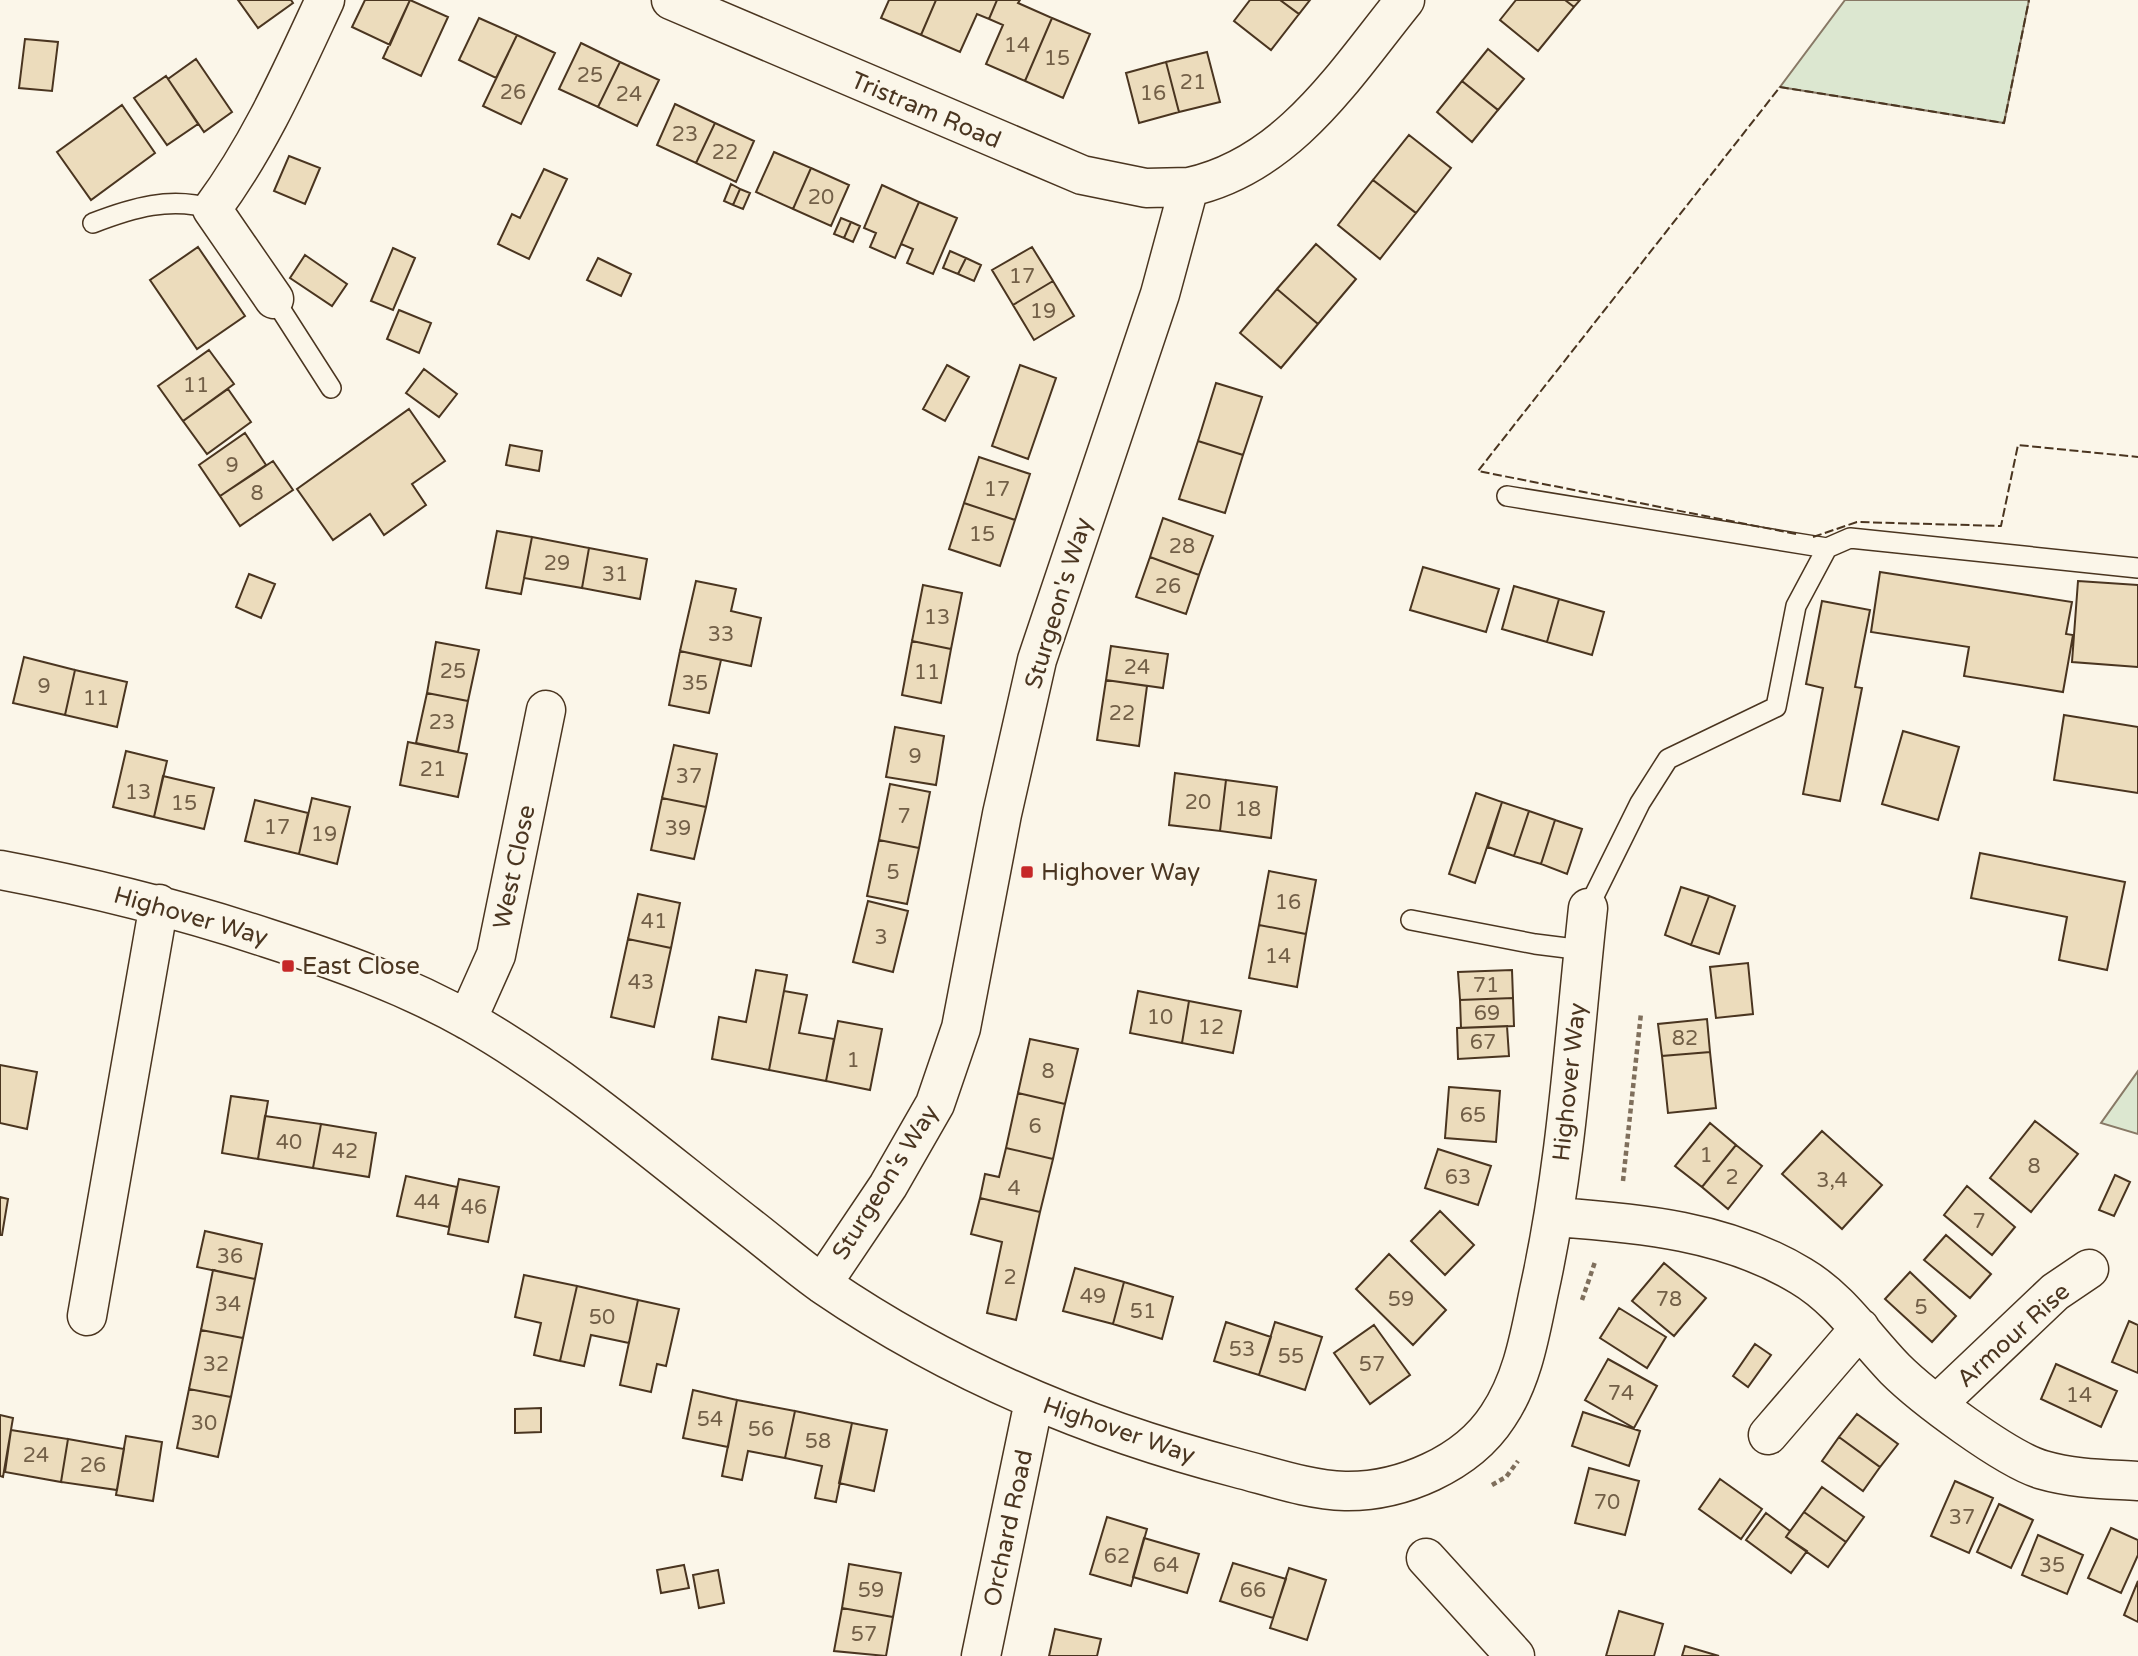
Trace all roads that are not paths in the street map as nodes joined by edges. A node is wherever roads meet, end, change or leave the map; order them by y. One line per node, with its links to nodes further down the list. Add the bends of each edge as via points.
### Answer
1 (325, 0): 5 (street, via 271,118)
2 (671, 0): 4 (street, Tristram Road, via 1082,175 1146,188)
3 (1405, 0): 4 (street, via 1294,133 1264,154)
4 (1189, 187): 21 (street, Sturgeon's Way, via 1160,294 1037,660 957,1041 935,1104 888,1186)
5 (212, 209): 6 (lane, via 189,202 131,208); 7 (street)
6 (93, 223)
7 (274, 299): 8 (lane)
8 (331, 387)
9 (1507, 496): 10 (lane)
10 (1827, 548): 11 (lane, via 1850,538); 15 (lane, via 1796,606 1776,707 1668,759 1640,803)
11 (2138, 568)
12 (546, 710): 18 (street, West Close, via 496,955)
13 (0, 870): 14 (street, Highover Way)
14 (159, 904): 18 (street, Highover Way, via 362,969); 22 (street)
15 (1588, 908): 17 (street, Highover Way)
16 (1411, 920): 17 (lane)
17 (1583, 950): 19 (street, Highover Way)
18 (467, 1020): 21 (street, Highover Way, via 535,1061)
19 (1556, 1217): 23 (street, Armour Rise, via 1644,1224 1759,1254 1829,1296); 24 (street, Highover Way, via 1524,1364 1498,1417 1476,1442 1438,1469 1404,1482 1344,1491 1300,1484 1182,1453)
20 (2089, 1269): 25 (street, Armour Rise, via 2055,1292)
21 (822, 1284): 24 (street, Highover Way, via 972,1373)
22 (88, 1316)
23 (1860, 1328): 25 (street, Armour Rise, via 1896,1370); 26 (street)
24 (1034, 1401): 29 (street, Orchard Road)
25 (1938, 1403): 27 (street, Armour Rise, via 1984,1439 2041,1470 2088,1479)
26 (1768, 1435)
27 (2138, 1481)
28 (1426, 1558): 30 (street)
29 (981, 1656)
30 (1515, 1656)

